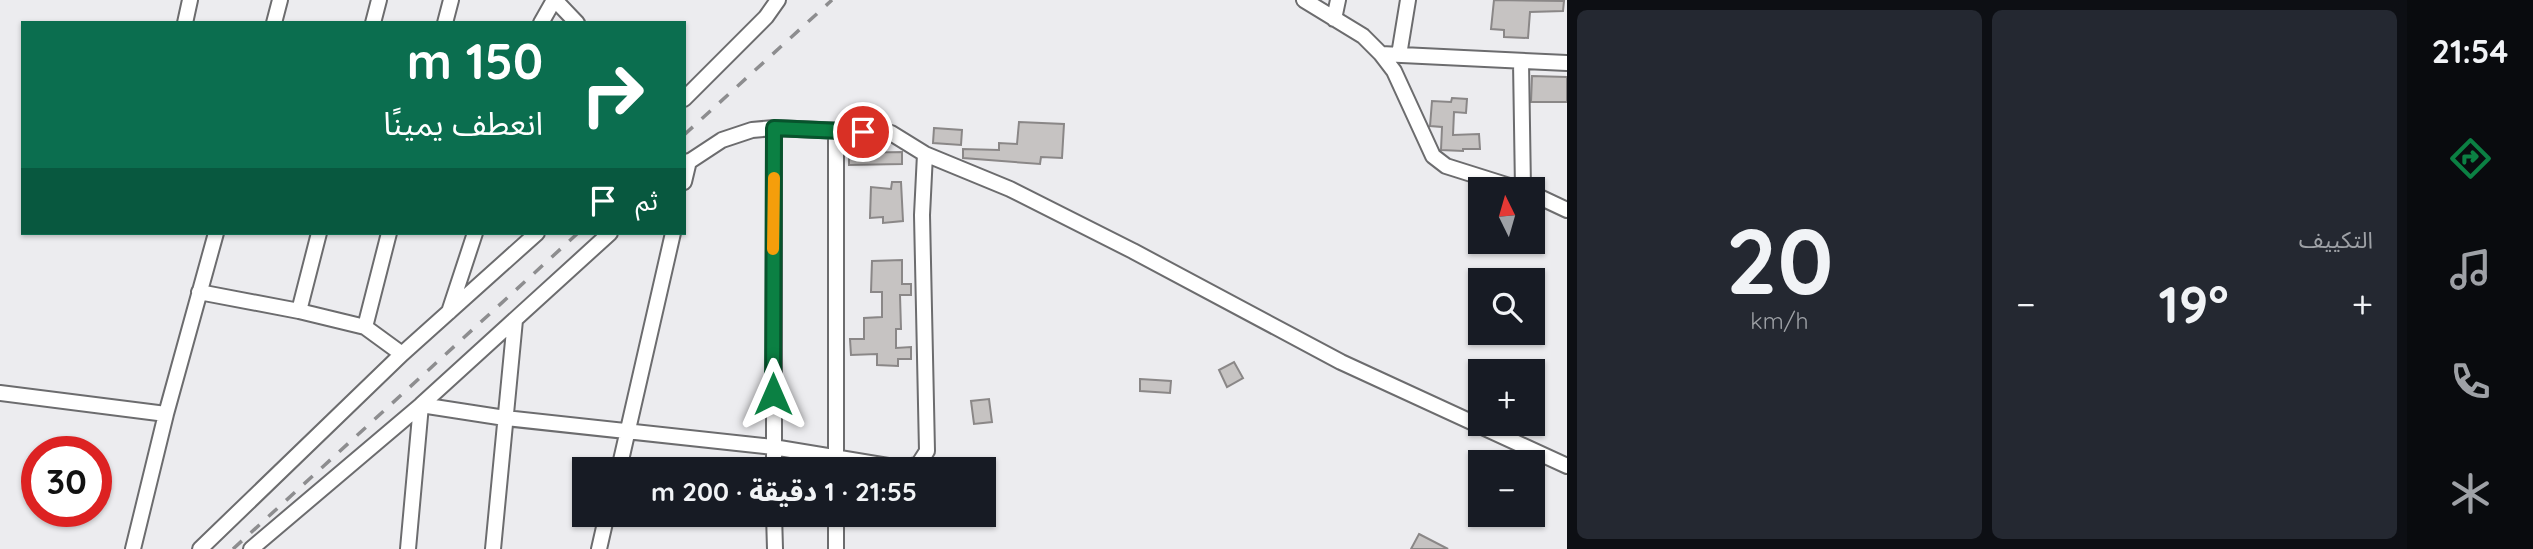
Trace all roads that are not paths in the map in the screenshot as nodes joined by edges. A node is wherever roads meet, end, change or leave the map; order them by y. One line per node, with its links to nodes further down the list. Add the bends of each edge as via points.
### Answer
1 (190, 0): 11 (street)
2 (280, 0): 12 (street)
3 (379, 0): 13 (street)
4 (451, 0): 14 (street)
5 (554, 0): 15 (street); 16 (street)
6 (778, 0): 21 (street)
7 (1304, 0): 10 (street)
8 (1338, 0): 10 (street)
9 (1408, 0): 18 (street)
10 (1334, 19): 17 (street, via 1363,36)
11 (185, 21)
12 (275, 21)
13 (374, 21)
14 (446, 21)
15 (542, 21)
16 (575, 21)
17 (1381, 54): 18 (street); 26 (street, via 1394,71 1433,156 1446,166)
18 (1399, 55): 19 (street)
19 (1521, 62): 20 (street); 27 (street)
20 (1567, 63)
21 (686, 97)
22 (774, 128): 23 (street); 25 (street, via 722,140); 48 (street)
23 (836, 132): 24 (street, via 891,133); 52 (street)
24 (925, 154): 53 (street, via 922,215 928,451); 54 (street, via 1010,189 1341,362)
25 (687, 163)
26 (1480, 177)
27 (1521, 177)
28 (1545, 200): 29 (street)
29 (1567, 210)
30 (215, 235): 37 (street)
31 (318, 235): 38 (street)
32 (388, 235): 41 (street)
33 (474, 235): 39 (street)
34 (535, 235): 39 (street)
35 (608, 235): 40 (street)
36 (673, 235): 47 (street)
37 (199, 292): 38 (street); 45 (street)
38 (299, 311): 41 (street)
39 (448, 313): 42 (street)
40 (515, 320): 44 (street); 46 (street)
41 (365, 327): 42 (street)
42 (402, 354): 59 (street)
43 (0, 393): 45 (street)
44 (421, 405): 46 (street); 60 (street); 61 (street)
45 (166, 414): 58 (street)
46 (506, 418): 47 (street); 62 (street)
47 (629, 432): 48 (street); 49 (street)
48 (773, 447): 50 (street); 51 (street)
49 (622, 457)
50 (773, 457)
51 (810, 457)
52 (836, 457)
53 (924, 457)
54 (1567, 466)
55 (604, 527): 63 (street)
56 (774, 527): 64 (street)
57 (836, 527): 65 (street)
58 (133, 549)
59 (200, 549)
60 (251, 549)
61 (408, 549)
62 (493, 549)
63 (598, 549)
64 (775, 549)
65 (836, 549)

